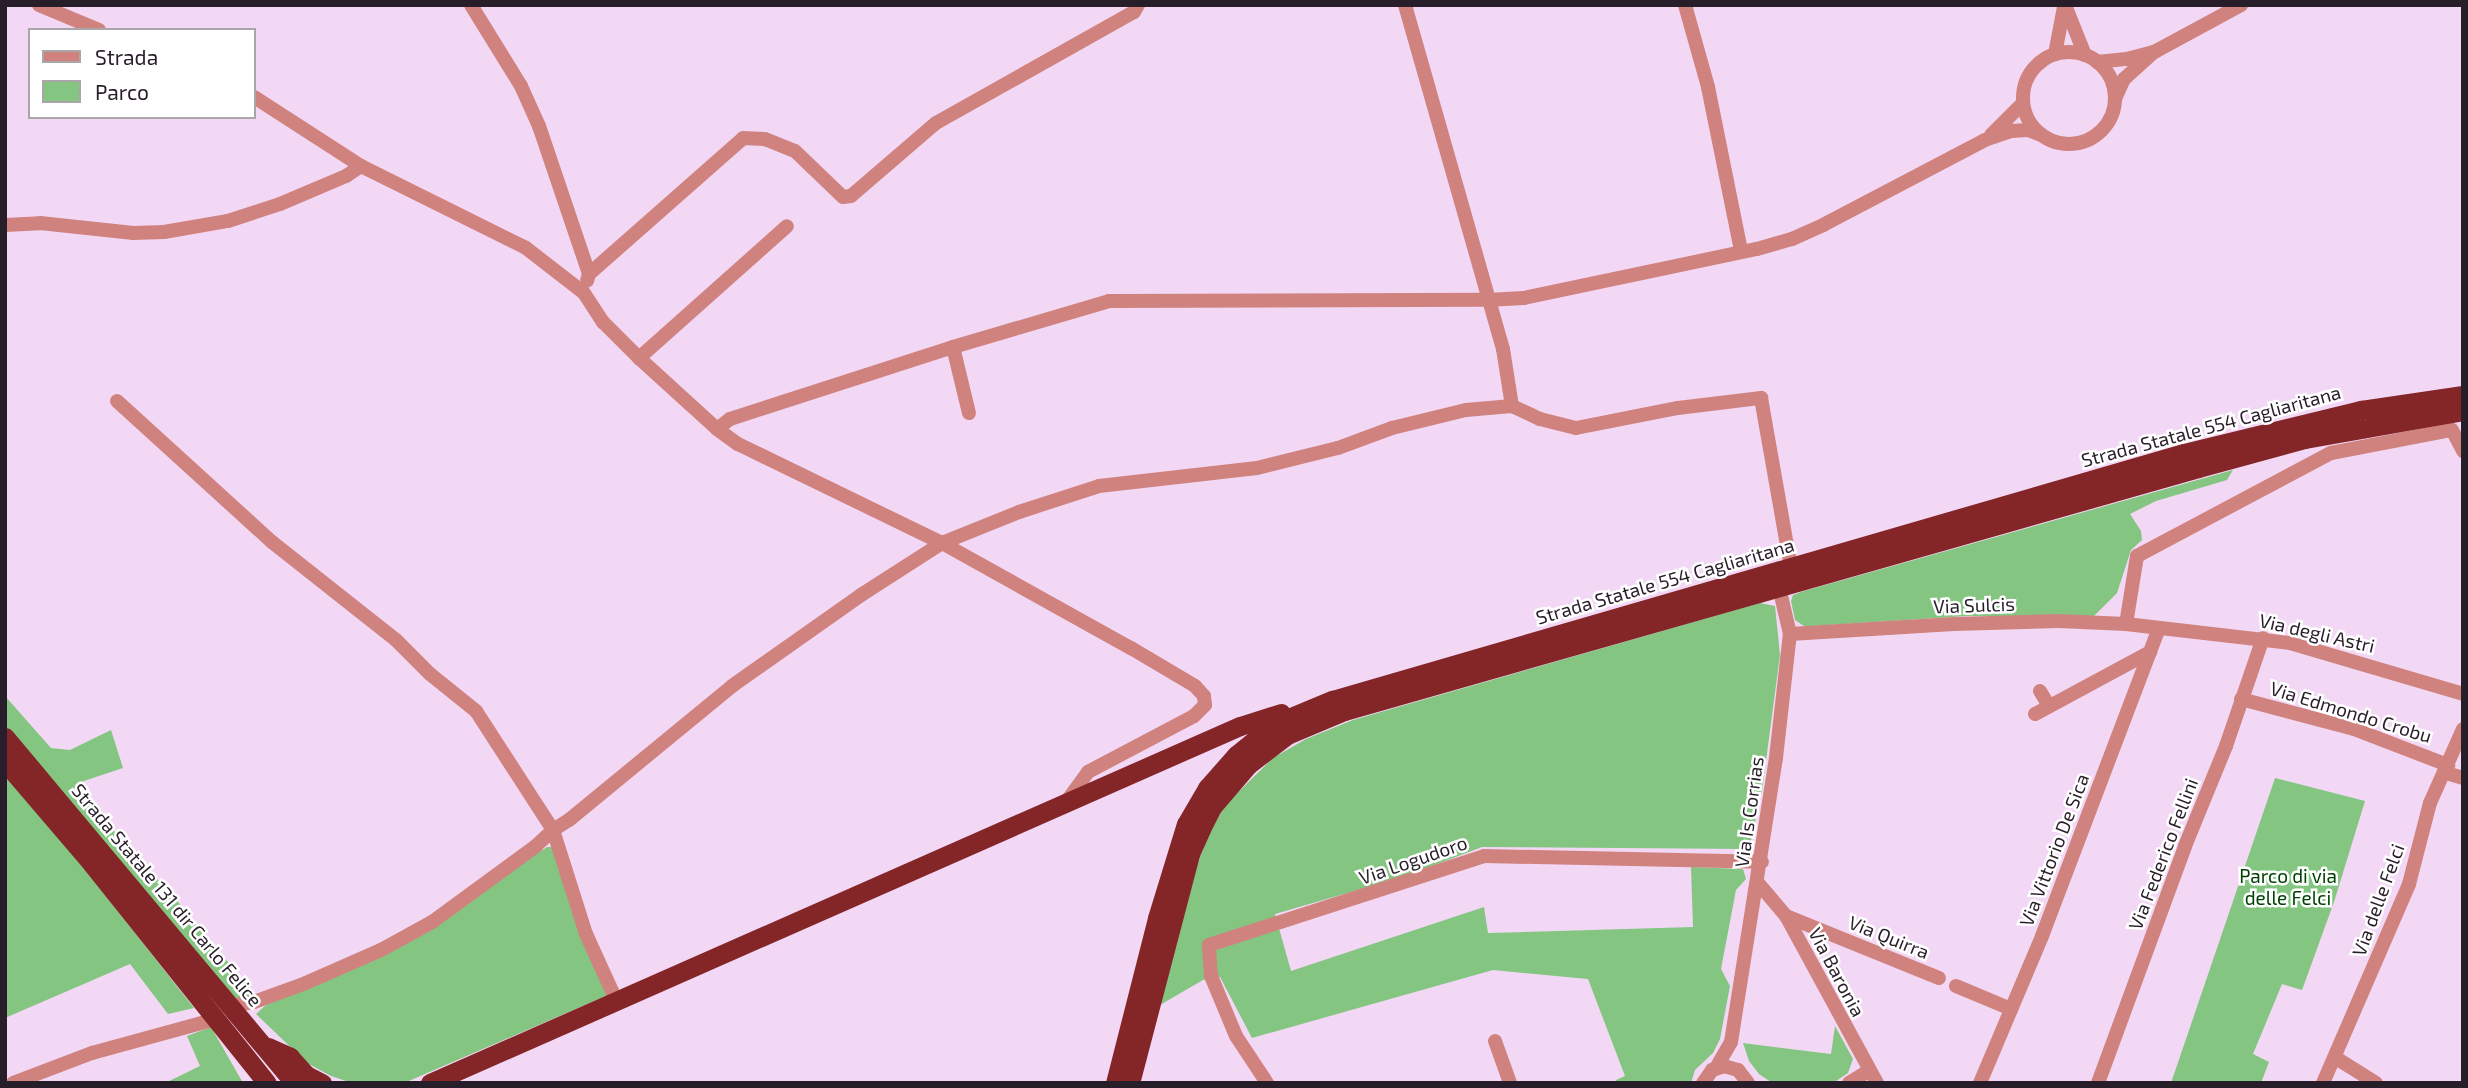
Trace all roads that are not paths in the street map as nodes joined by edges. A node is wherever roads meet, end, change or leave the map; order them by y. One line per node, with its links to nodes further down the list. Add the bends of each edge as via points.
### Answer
1 (39, 5): 8 (street)
2 (471, 5): 21 (street, via 522,86)
3 (1138, 5): 21 (street, via 1134,12 936,123 851,196 842,197 795,151 765,139 743,138)
4 (1405, 5): 23 (street)
5 (1685, 5): 20 (street, via 1708,87)
6 (2065, 5): 10 (street); 11 (street)
7 (2241, 5): 9 (street)
8 (94, 28)
9 (2156, 51): 11 (street, via 2127,59); 13 (street, via 2124,79)
10 (2055, 54): 11 (street, via 2073,52); 14 (street, via 2030,73)
11 (2091, 58): 13 (street, via 2110,78)
12 (256, 98): 17 (street)
13 (2115, 100): 15 (street, via 2107,124 2086,141 2060,143)
14 (2023, 103): 15 (street, via 2029,121); 16 (street)
15 (2042, 135): 16 (street, via 2011,131)
16 (1985, 141): 20 (street, via 1793,239)
17 (361, 166): 18 (street, via 280,204 164,232 40,223); 22 (street, via 526,248)
18 (5, 225)
19 (787, 226): 25 (street)
20 (1741, 251): 23 (street, via 1524,298)
21 (589, 274): 22 (street)
22 (584, 293): 25 (street, via 603,322)
23 (1487, 300): 24 (street, via 1109,301); 28 (street, via 1507,367)
24 (953, 347): 30 (street); 31 (street, via 730,419)
25 (639, 358): 31 (street)
26 (2463, 395): 34 (highway, Strada Statale 554 Cagliaritana, via 2361,410 2226,442)
27 (117, 401): 53 (street, via 272,542 477,711)
28 (1512, 406): 33 (street, via 1466,410 1416,422 1257,468 1099,486); 34 (street, via 1576,428 1761,397)
29 (2463, 411): 35 (highway, Strada Statale 554 Cagliaritana, via 2305,439)
30 (969, 413)
31 (717, 429): 33 (street, via 738,444)
32 (2463, 451): 36 (street, via 2452,430 2330,453 2143,552 2134,563)
33 (942, 543): 52 (street, via 1142,654 1204,696 1205,705 1194,716 1088,772); 53 (street, via 732,686)
34 (1791, 568): 44 (highway, Strada Statale 554 Cagliaritana)
35 (1779, 587): 38 (street, Via Is Corrias); 78 (highway, Strada Statale 554 Cagliaritana, via 1344,711 1287,735 1261,753 1212,807 1195,842)
36 (2126, 624): 37 (street, Via Sulcis); 38 (street, Via Sulcis, via 2059,621)
37 (2159, 628): 39 (street, Via degli Astri); 40 (street, Via Vittorio De Sica)
38 (1790, 634): 54 (street, Via Is Corrias)
39 (2263, 638): 42 (street, Via degli Astri, via 2328,652); 43 (street, Via Federico Fellini)
40 (2150, 652): 45 (street); 61 (street, Via Vittorio De Sica)
41 (2040, 691): 45 (street)
42 (2463, 694)
43 (2241, 699): 50 (street, Via Edmondo Crobu, via 2354,729); 84 (street, Via Federico Fellini)
44 (1332, 700): 52 (highway, via 1240,726); 77 (highway, Strada Statale 554 Cagliaritana, via 1274,724 1236,755 1199,800 1177,847)
45 (2049, 706): 46 (street)
46 (2035, 714)
47 (2463, 729): 50 (street, Via delle Felci)
48 (5, 737): 66 (highway, Strada Statale 131 dir Carlo Felice)
49 (5, 762): 63 (highway, Strada Statale 131 dir Carlo Felice)
50 (2447, 769): 51 (street, Via Edmondo Crobu); 67 (street, Via delle Felci, via 2430,803 2409,884)
51 (2463, 778)
52 (1065, 805): 59 (highway)
53 (553, 830): 59 (street, via 586,934); 60 (street, via 432,922 306,983)
54 (1762, 862): 55 (street, Via Is Corrias); 79 (street, Via Logudoro, via 1484,856 1209,945 1211,976 1236,1036)
55 (1758, 883): 56 (street, Via Baronia); 65 (street, Via Is Corrias)
56 (1786, 916): 57 (street, Via Quirra); 69 (street, Via Baronia)
57 (1939, 978)
58 (1956, 986): 61 (street)
59 (617, 1002): 76 (highway)
60 (240, 1004)
61 (2011, 1009): 83 (street, Via Vittorio De Sica)
62 (209, 1020): 71 (street, via 92,1053)
63 (230, 1038): 72 (highway); 73 (highway, Strada Statale 131 dir Carlo Felice)
64 (1495, 1041): 80 (street)
65 (1731, 1042): 68 (street, Via Is Corrias); 70 (street, Via Is Corrias)
66 (263, 1045): 74 (highway, Strada Statale 131 dir Carlo Felice); 75 (highway, via 290,1057 306,1075)
67 (2336, 1058): 85 (street, Via delle Felci); 86 (street)
68 (1716, 1068): 70 (street, via 1728,1066); 81 (street, Via Is Corrias)
69 (1872, 1077): 82 (street)
70 (1747, 1080)
71 (13, 1083)
72 (248, 1083)
73 (267, 1083)
74 (294, 1083)
75 (322, 1083)
76 (430, 1083)
77 (1115, 1083)
78 (1129, 1083)
79 (1268, 1083)
80 (1510, 1083)
81 (1703, 1083)
82 (1849, 1083)
83 (1980, 1083)
84 (2098, 1083)
85 (2323, 1083)
86 (2376, 1083)

